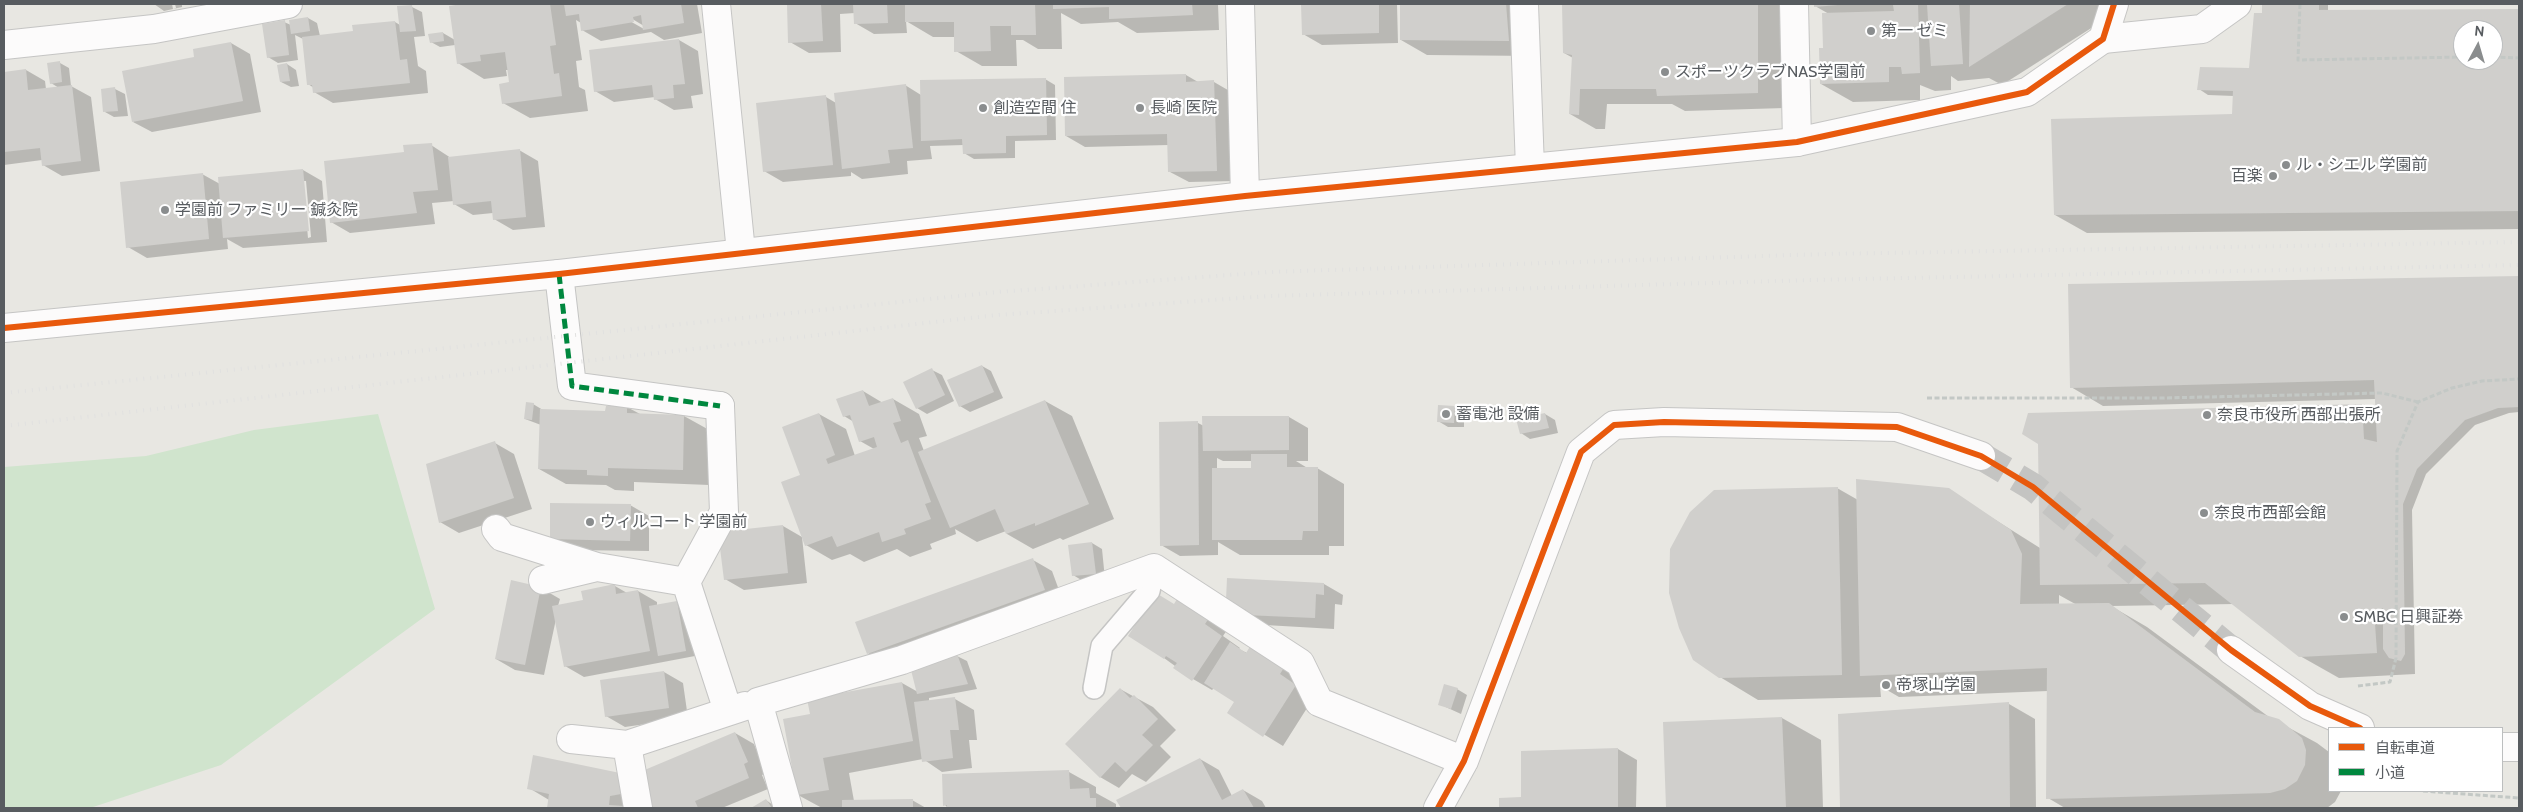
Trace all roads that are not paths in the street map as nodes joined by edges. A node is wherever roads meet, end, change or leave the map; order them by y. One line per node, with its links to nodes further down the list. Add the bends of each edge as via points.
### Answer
1 (288, 4): 9 (street, via 154,29)
2 (716, 4): 13 (street)
3 (1240, 4): 12 (street)
4 (1524, 4): 11 (street)
5 (1794, 4): 10 (street)
6 (2114, 4): 8 (street)
7 (2237, 4): 8 (street, via 2202,29)
8 (2103, 39): 10 (street, via 2026,92)
9 (4, 45)
10 (1797, 142): 11 (street)
11 (1530, 168): 12 (street)
12 (1245, 196): 13 (street)
13 (740, 252): 14 (street)
14 (559, 274): 15 (street); 21 (street, via 572,386 720,406 724,512)
15 (4, 328)
16 (1982, 456): 31 (street, via 1897,427 1664,422 1614,425 1581,452)
17 (496, 529): 18 (street, via 502,537)
18 (597, 567): 20 (street); 21 (street)
19 (1154, 568): 23 (lane, via 1149,590 1102,646); 24 (street, via 902,660); 31 (street, via 1300,663 1319,702)
20 (543, 580)
21 (686, 582): 25 (street)
22 (2231, 650): 26 (street, via 2310,706)
23 (1094, 688)
24 (758, 702): 25 (street); 33 (street)
25 (728, 711): 28 (street)
26 (2358, 727)
27 (571, 739): 28 (street)
28 (627, 746): 32 (street)
29 (2503, 747): 30 (street)
30 (2519, 747)
31 (1464, 760): 34 (street)
32 (638, 808)
33 (788, 808)
34 (1438, 808)

